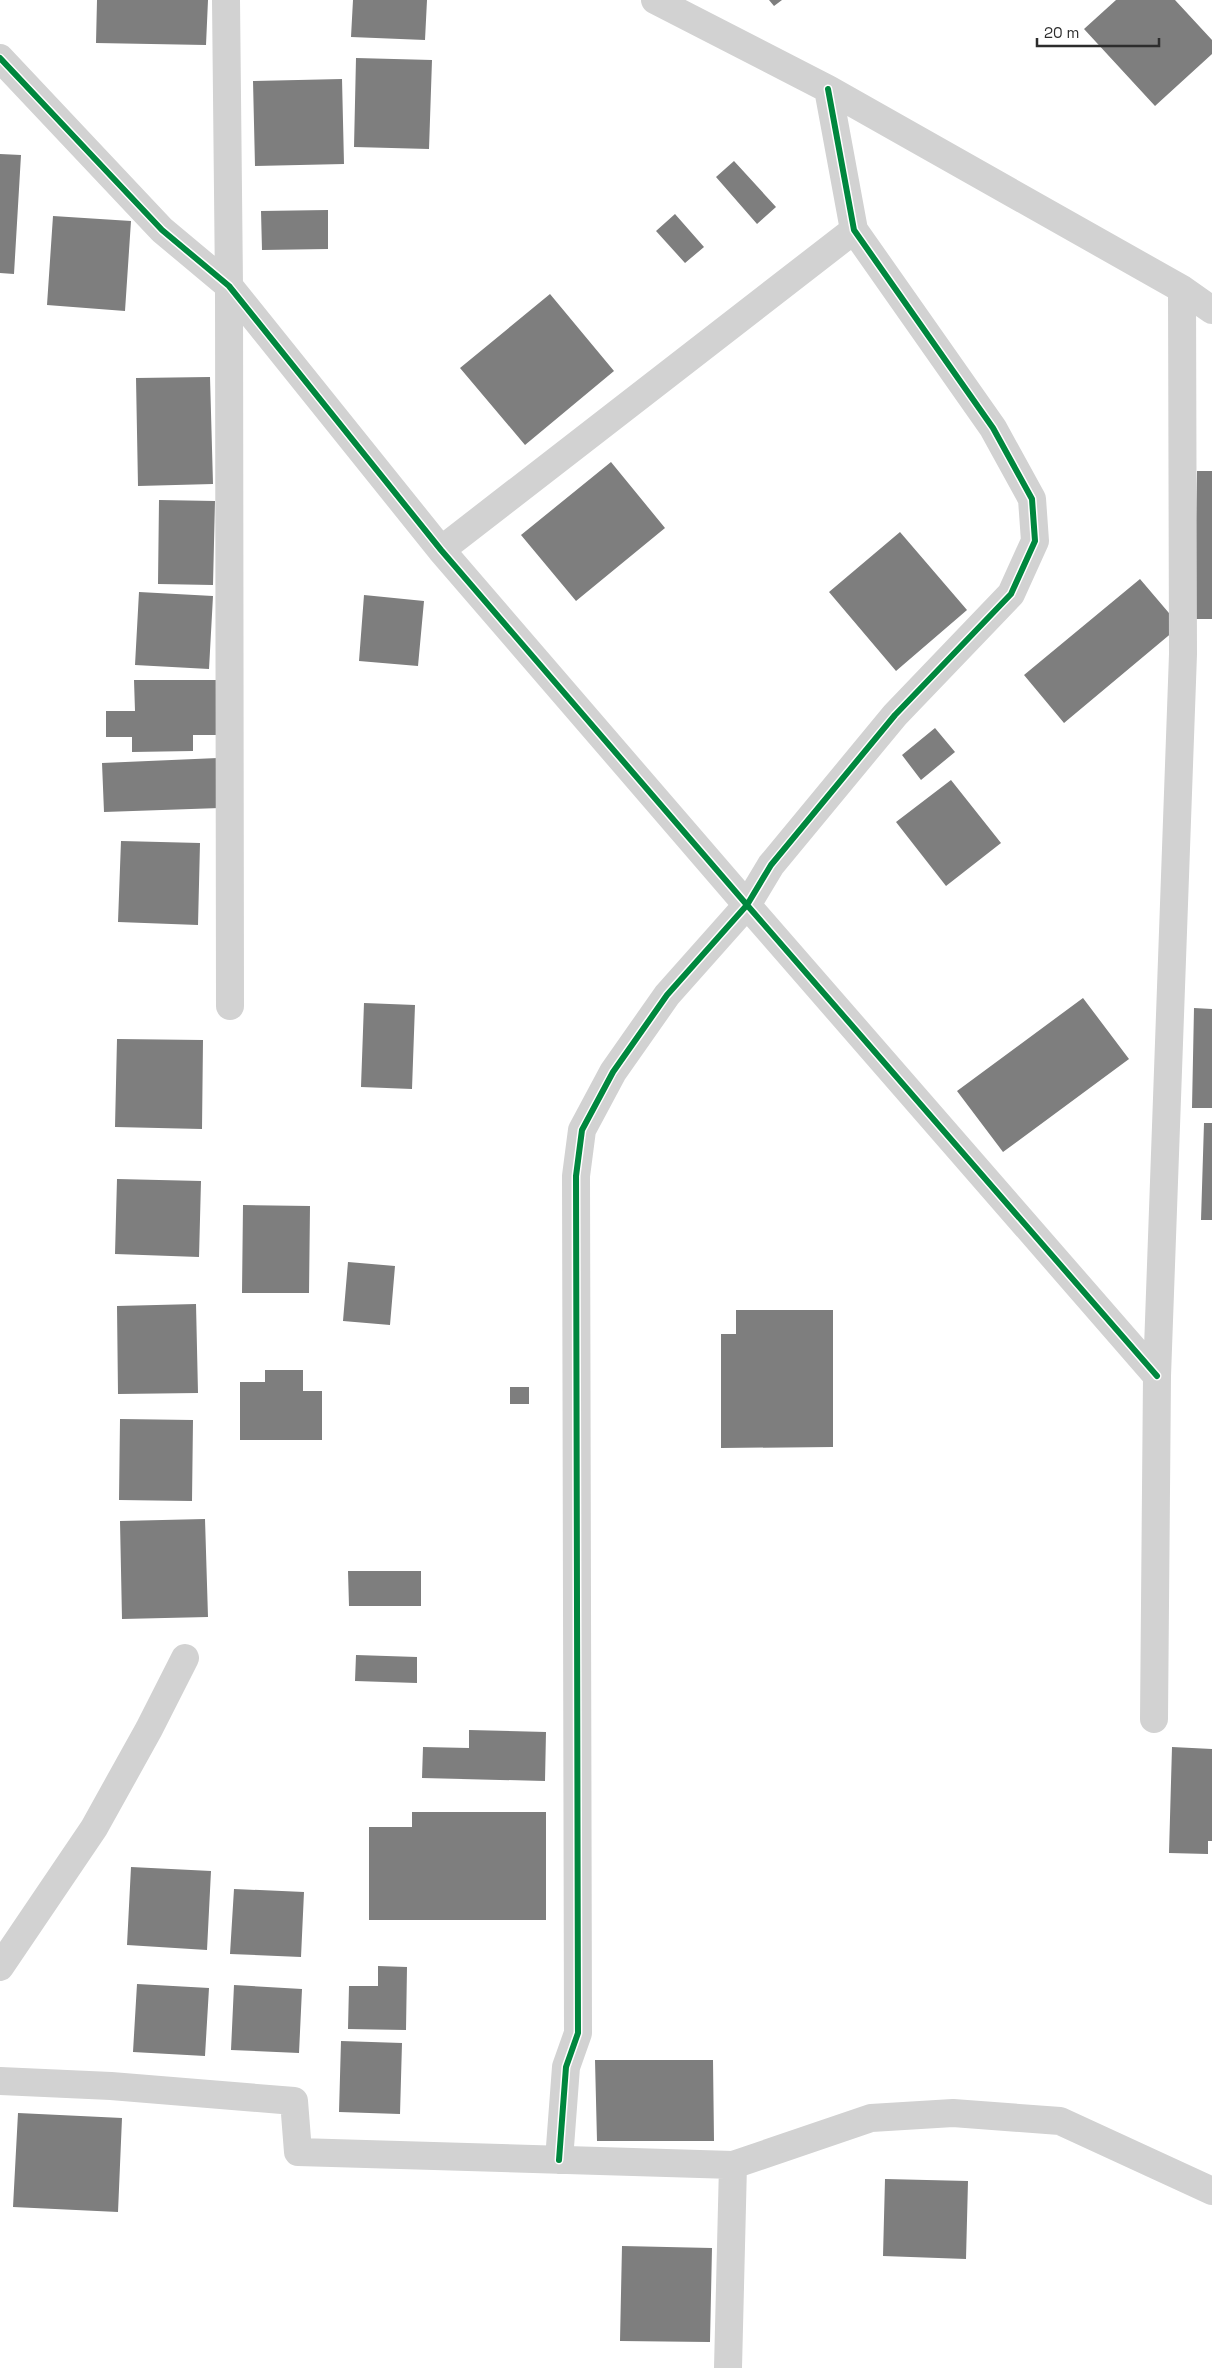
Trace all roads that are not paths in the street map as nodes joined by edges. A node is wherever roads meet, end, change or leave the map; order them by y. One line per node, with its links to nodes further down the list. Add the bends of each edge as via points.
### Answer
1 (226, 0): 6 (street)
2 (654, 0): 4 (street)
3 (0, 58): 6 (street, via 162,230)
4 (828, 89): 5 (street); 7 (street)
5 (854, 230): 9 (street); 10 (street, via 993,428 1032,499 1035,541 1011,594 896,715 771,865)
6 (229, 286): 9 (street); 11 (street)
7 (1182, 289): 8 (street); 12 (street, via 1183,654)
8 (1212, 310)
9 (441, 550): 10 (street)
10 (747, 906): 12 (street); 17 (street, via 667,995 613,1072 582,1130 576,1176 578,2033 566,2067)
11 (230, 1006)
12 (1157, 1376): 14 (street)
13 (185, 1658): 15 (street, via 150,1729 94,1828)
14 (1154, 1720)
15 (0, 1967)
16 (0, 2081): 17 (street, via 111,2086 294,2101 298,2152)
17 (559, 2160): 18 (street)
18 (733, 2165): 19 (street, via 870,2118 953,2113 1060,2121); 20 (street)
19 (1212, 2191)
20 (728, 2368)

